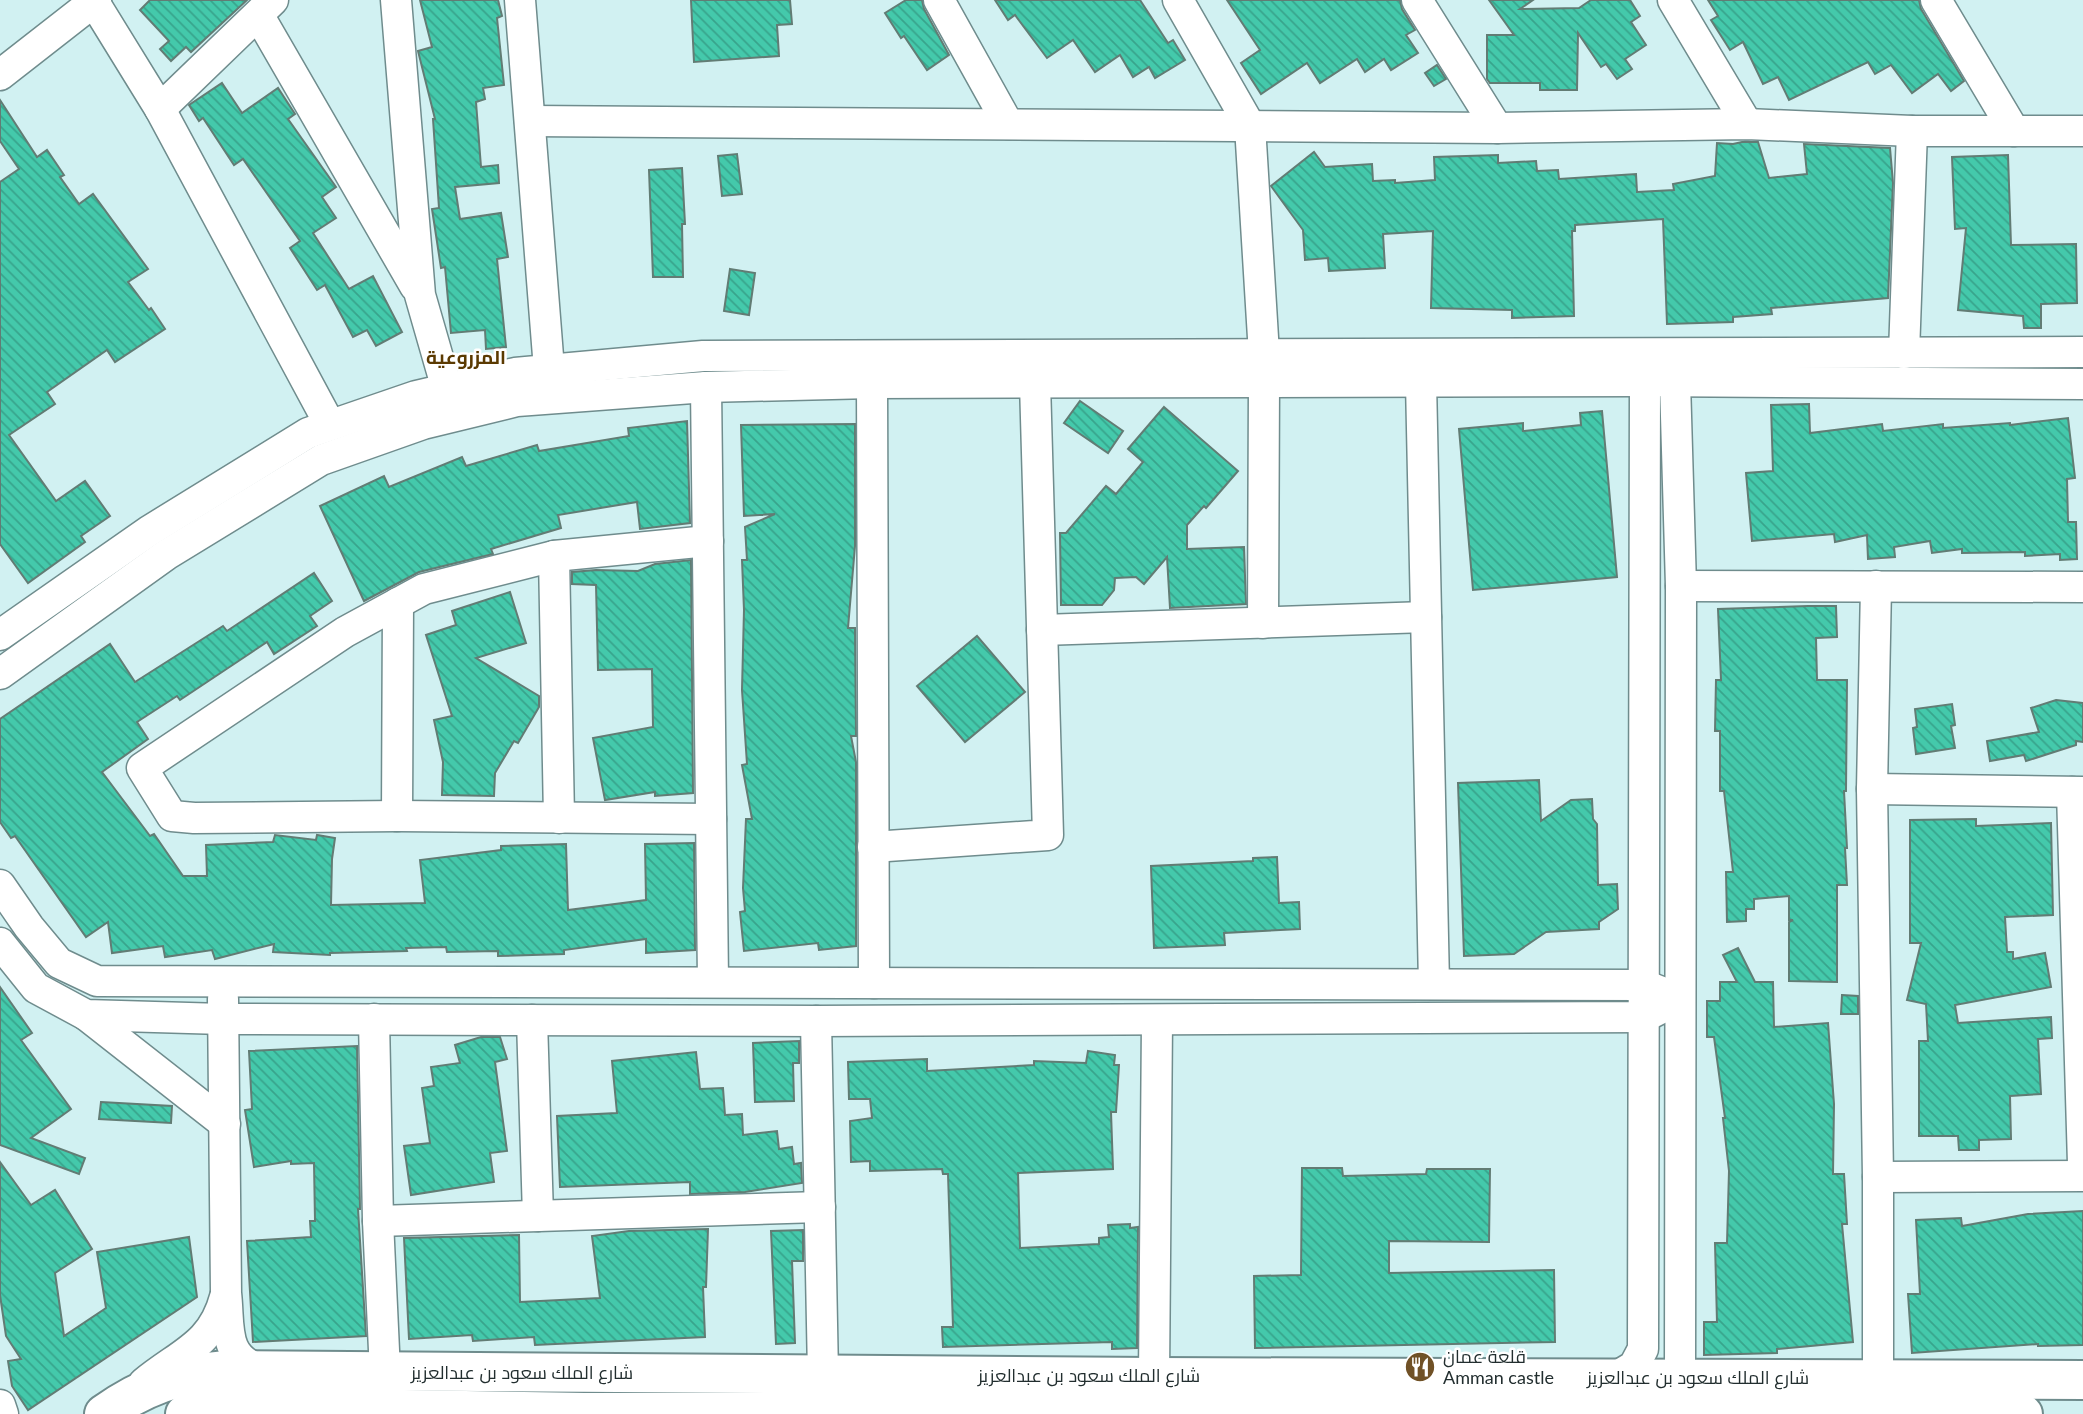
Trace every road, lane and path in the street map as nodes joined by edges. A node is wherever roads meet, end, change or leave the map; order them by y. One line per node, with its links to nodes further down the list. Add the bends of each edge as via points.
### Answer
1 (396, 0): 20 (street)
2 (520, 0): 12 (street)
3 (939, 0): 13 (street)
4 (1178, 0): 15 (street)
5 (1417, 0): 16 (street)
6 (1673, 0): 14 (street)
7 (1936, 0): 18 (street)
8 (95, 1): 10 (street); 11 (street)
9 (266, 8): 11 (street); 20 (street)
10 (0, 75)
11 (160, 109): 34 (street)
12 (530, 121): 13 (street); 25 (street)
13 (1008, 124): 15 (street)
14 (1747, 124): 16 (street); 17 (street)
15 (1250, 126): 16 (street); 24 (street)
16 (1496, 128)
17 (1912, 131): 18 (street); 22 (street)
18 (2014, 131): 19 (street)
19 (2083, 131)
20 (420, 295): 33 (street)
21 (2083, 352): 22 (street)
22 (1905, 353): 23 (street)
23 (1658, 354): 24 (street); 27 (street); 28 (street)
24 (1264, 368): 25 (street, via 703,356); 26 (street); 30 (street); 42 (street)
25 (549, 369): 33 (street)
26 (1421, 382): 27 (street); 41 (street)
27 (1645, 382): 28 (street); 58 (street)
28 (1675, 382): 31 (street); 37 (street)
29 (872, 383): 30 (street); 32 (street); 51 (street)
30 (1035, 383): 44 (street)
31 (2083, 384)
32 (706, 387): 35 (street); 45 (street, via 517,401 422,425 320,460 166,555)
33 (447, 389): 34 (street)
34 (330, 425): 43 (street, via 308,433)
35 (708, 541): 36 (street); 50 (street)
36 (554, 556): 40 (street, via 424,589); 49 (street)
37 (1681, 586): 38 (street); 59 (street)
38 (1876, 586): 39 (street); 46 (street)
39 (2083, 587)
40 (398, 603): 48 (street); 48 (street, via 345,632 142,768 172,816)
41 (1426, 617): 42 (street); 57 (street)
42 (1263, 622): 44 (street)
43 (4, 625)
44 (1042, 630): 51 (street, via 1048,835)
45 (0, 674)
46 (1872, 789): 47 (street); 70 (street)
47 (2078, 792): 68 (street)
48 (397, 816): 49 (street)
49 (559, 818): 50 (street)
50 (711, 819): 54 (street)
51 (873, 847): 56 (street)
52 (0, 885): 55 (street, via 59,963 97,981)
53 (0, 944): 60 (street, via 36,988)
54 (713, 981): 55 (street); 56 (street)
55 (223, 982): 62 (street)
56 (874, 983): 57 (street)
57 (1434, 984): 58 (street)
58 (1644, 985): 59 (street); 61 (street)
59 (1679, 999): 61 (street); 79 (street)
60 (86, 1015): 62 (street); 67 (street)
61 (1644, 1017): 65 (street); 83 (street, via 1643,1349)
62 (223, 1018): 63 (street); 67 (street)
63 (374, 1019): 64 (street); 73 (street)
64 (532, 1020): 66 (street); 72 (street)
65 (1157, 1020): 66 (street); 82 (street)
66 (817, 1021): 71 (street)
67 (225, 1124): 74 (street)
68 (2083, 1164)
69 (2083, 1176): 70 (street)
70 (1878, 1177): 80 (street)
71 (820, 1207): 72 (street); 78 (street)
72 (538, 1216): 73 (street)
73 (378, 1222): 76 (street)
74 (226, 1293): 75 (street, via 234,1352 248,1366); 85 (street, via 206,1336)
75 (261, 1370): 76 (main road, شارع الملك سعود بن عبدالعزيز); 85 (main road, شارع الملك سعود بن عبدالعزيز, via 194,1373 148,1387)
76 (385, 1372): 77 (main road, شارع الملك سعود بن عبدالعزيز)
77 (764, 1374): 78 (main road, شارع الملك سعود بن عبدالعزيز); 86 (main road, via 696,1387 584,1388 571,1397 574,1406)
78 (823, 1374): 82 (main road, شارع الملك سعود بن عبدالعزيز)
79 (1679, 1378): 80 (main road, شارع الملك سعود بن عبدالعزيز); 83 (main road, شارع الملك سعود بن عبدالعزيز); 87 (street, via 1677,1389 1667,1396 1569,1397)
80 (1878, 1379): 81 (main road, شارع الملك سعود بن عبدالعزيز)
81 (2083, 1380)
82 (1154, 1401): 83 (main road, شارع الملك سعود بن عبدالعزيز); 86 (main road, شارع الملك سعود بن عبدالعزيز); 87 (main road, شارع الملك سعود بن عبدالعزيز)
83 (1621, 1401): 87 (main road, شارع الملك سعود بن عبدالعزيز); 90 (main road, شارع الملك سعود بن عبدالعزيز)
84 (0, 1405): 88 (street)
85 (113, 1408)
86 (584, 1412): 89 (main road, شارع الملك سعود بن عبدالعزيز, via 222,1406)
87 (1491, 1412)
88 (2, 1414)
89 (185, 1414)
90 (1702, 1414): 91 (main road, شارع الملك سعود بن عبدالعزيز)
91 (2023, 1414)

